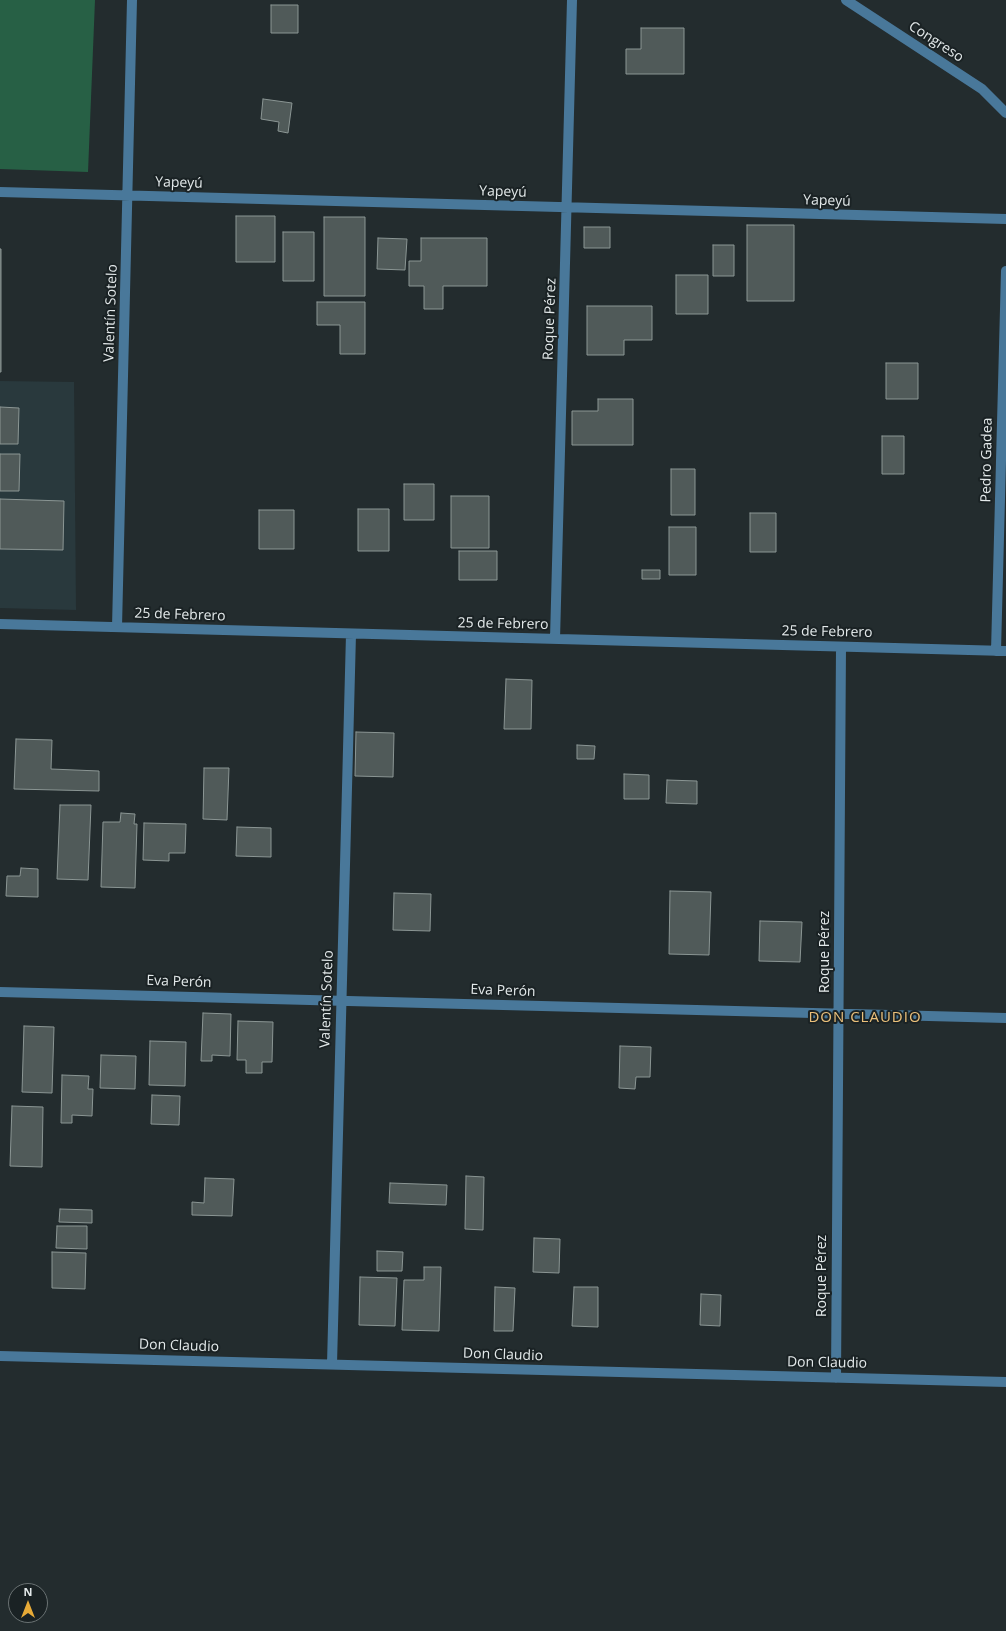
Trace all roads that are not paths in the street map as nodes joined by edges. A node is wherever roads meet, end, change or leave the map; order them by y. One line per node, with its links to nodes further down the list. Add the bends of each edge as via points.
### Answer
1 (132, 0): 6 (street, Valentín Sotelo)
2 (572, 0): 7 (street, Roque Pérez)
3 (846, 0): 4 (street, Congreso, via 982,89)
4 (1006, 113)
5 (0, 192): 6 (street, Yapeyú)
6 (128, 196): 7 (street, Yapeyú); 11 (street, Valentín Sotelo)
7 (567, 208): 8 (street, Yapeyú); 13 (street, Roque Pérez)
8 (1006, 219)
9 (1006, 271): 15 (street, Pedro Gadea)
10 (0, 624): 11 (street, 25 de Febrero)
11 (117, 627): 12 (street, 25 de Febrero)
12 (351, 634): 13 (street, 25 de Febrero); 17 (street, Valentín Sotelo)
13 (555, 639): 14 (street, 25 de Febrero)
14 (841, 646): 15 (street, 25 de Febrero); 18 (street, Roque Pérez)
15 (1001, 651)
16 (0, 992): 17 (street, Eva Perón)
17 (341, 1001): 18 (street, Eva Perón); 21 (street, Valentín Sotelo)
18 (838, 1014): 19 (street, Eva Perón); 22 (street, Roque Pérez)
19 (1006, 1018)
20 (0, 1356): 21 (street, Don Claudio)
21 (332, 1364): 22 (street, Don Claudio)
22 (836, 1378): 23 (street, Don Claudio)
23 (1006, 1382)

